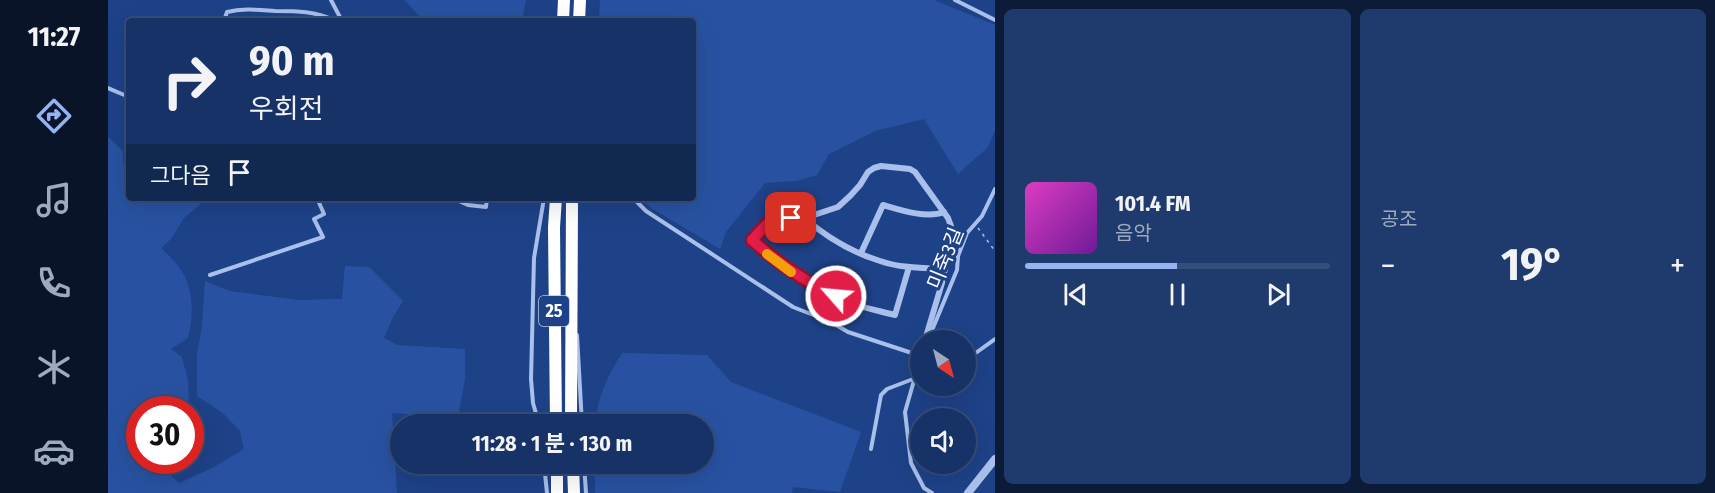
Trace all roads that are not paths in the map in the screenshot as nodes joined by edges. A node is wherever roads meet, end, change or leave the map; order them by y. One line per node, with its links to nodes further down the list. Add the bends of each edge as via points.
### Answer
1 (331, 0): 7 (lane)
2 (564, 0): 8 (highway)
3 (580, 0): 9 (highway)
4 (955, 0): 10 (lane)
5 (225, 18): 6 (lane, via 227,12 236,10 301,10)
6 (330, 18)
7 (340, 18)
8 (563, 18)
9 (579, 18)
10 (995, 20)
11 (108, 88): 12 (lane)
12 (126, 96)
13 (995, 189): 30 (lane, 미죽3길, via 982,216 967,233 957,270)
14 (801, 200): 23 (street)
15 (318, 201): 28 (lane, via 324,214 314,219 322,237)
16 (459, 201): 17 (lane, via 486,207)
17 (487, 201)
18 (544, 201): 36 (lane, via 534,258 531,379)
19 (555, 201): 37 (highway, 25)
20 (572, 201): 27 (highway, 25)
21 (636, 201): 32 (lane, via 792,307 848,333)
22 (944, 212): 23 (street, via 910,168 881,166 868,172 838,207); 24 (street, via 908,212 883,205); 26 (street, via 952,233)
23 (803, 217): 24 (street, via 826,236); 25 (street, via 771,220 752,240 821,290 895,315)
24 (861, 254): 25 (street)
25 (909, 267): 26 (street)
26 (945, 269): 29 (street)
27 (571, 274): 38 (highway, 25); 39 (lane, via 577,290)
28 (210, 275)
29 (929, 330)
30 (930, 330)
31 (995, 339): 33 (lane)
32 (910, 353)
33 (976, 353)
34 (910, 380): 40 (lane, via 881,395)
35 (910, 395): 50 (lane, via 905,412 910,464 924,488)
36 (536, 414)
37 (556, 414)
38 (571, 414)
39 (581, 414)
40 (871, 448)
41 (995, 459): 51 (street)
42 (545, 474): 46 (lane)
43 (557, 474): 47 (highway)
44 (573, 474): 48 (highway)
45 (585, 474): 49 (lane)
46 (547, 493)
47 (557, 493)
48 (574, 493)
49 (586, 493)
50 (932, 493)
51 (968, 493)

